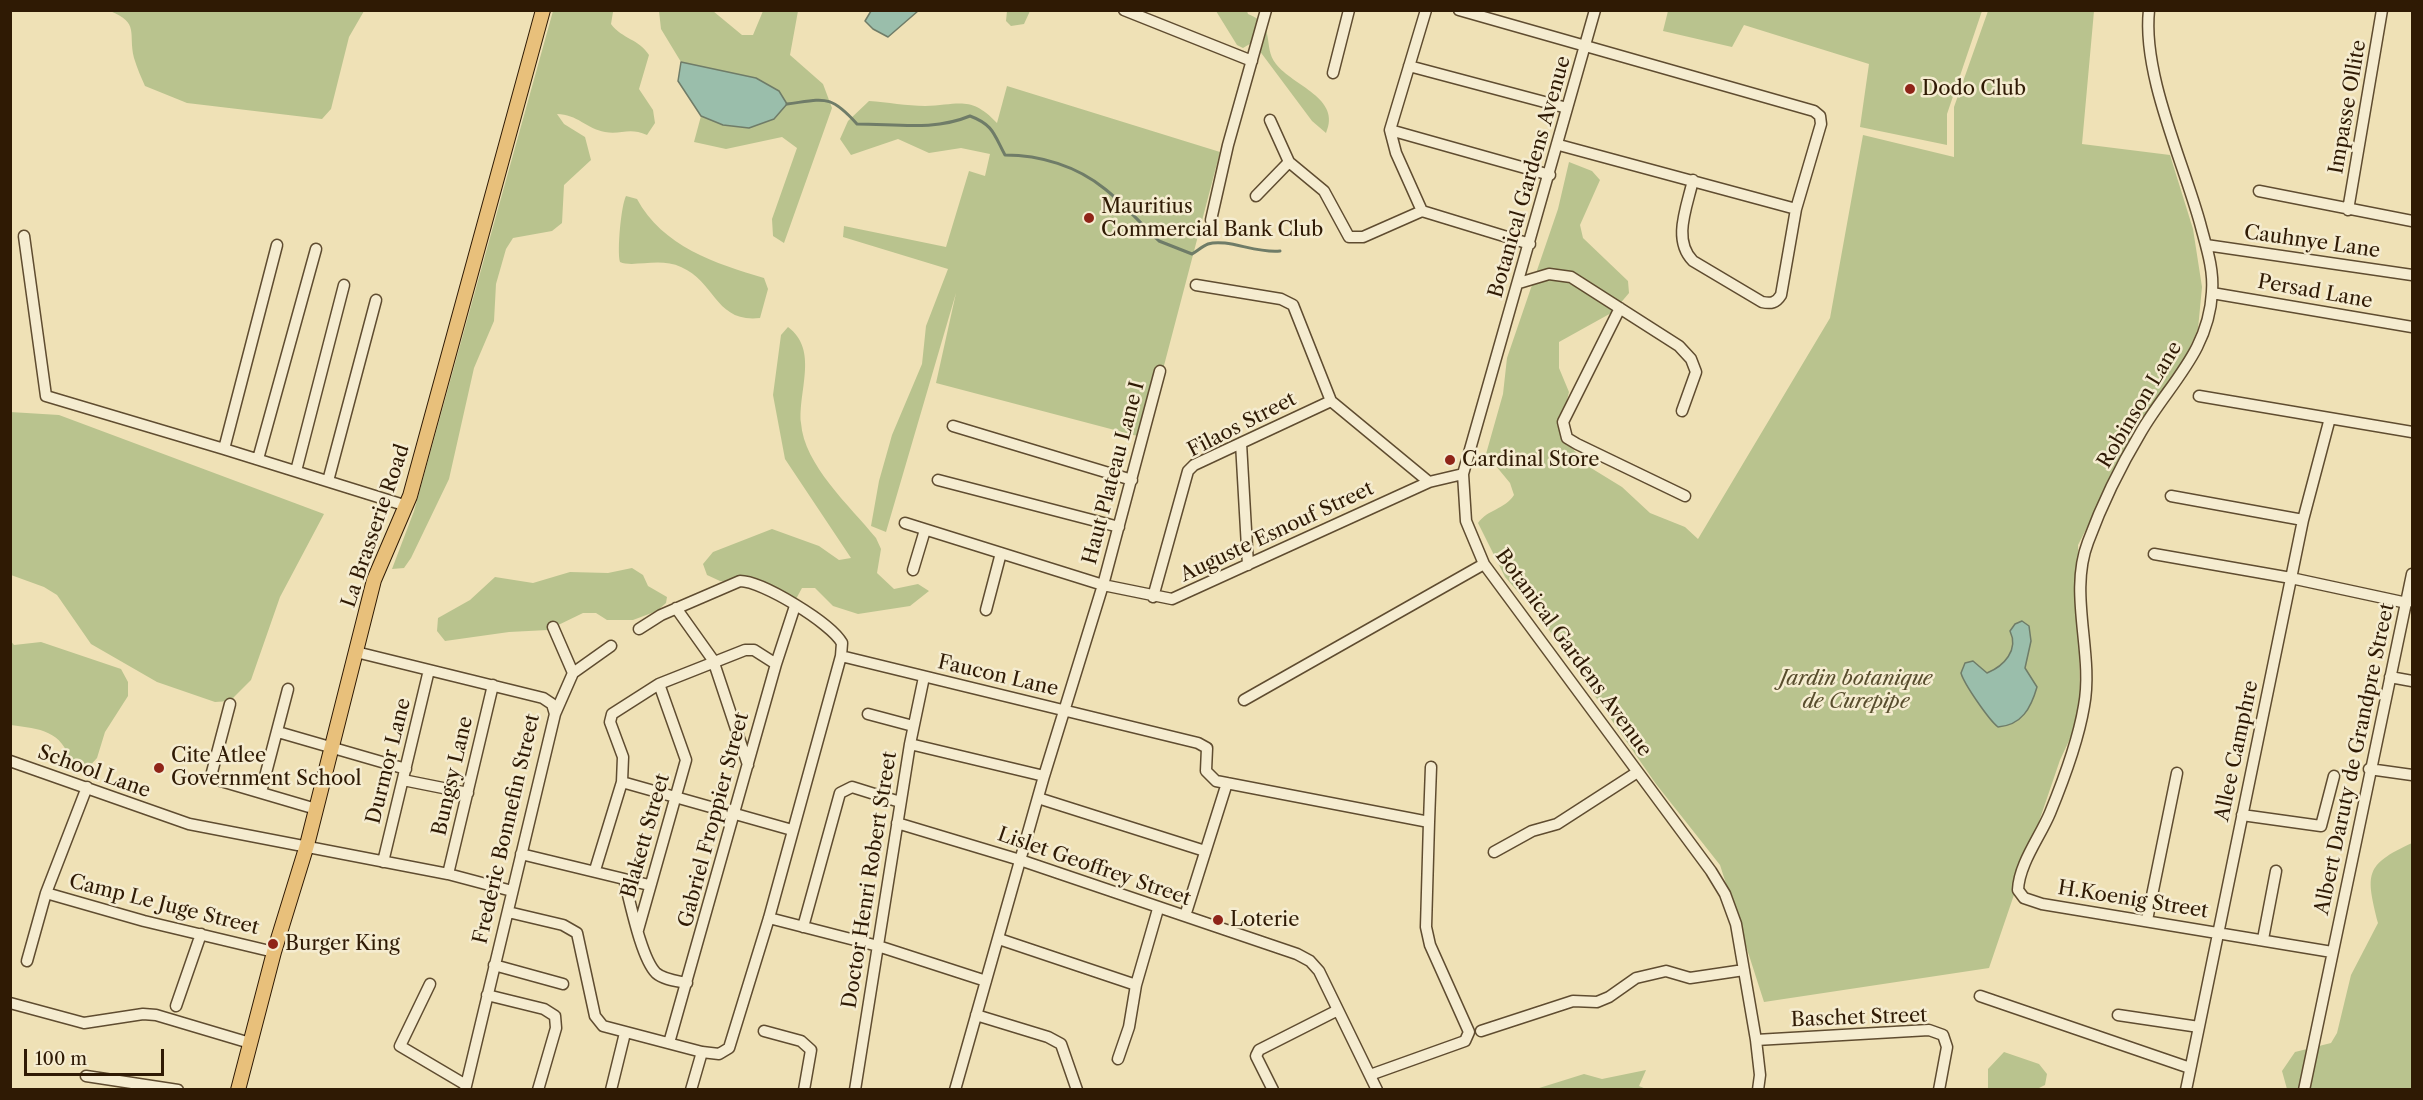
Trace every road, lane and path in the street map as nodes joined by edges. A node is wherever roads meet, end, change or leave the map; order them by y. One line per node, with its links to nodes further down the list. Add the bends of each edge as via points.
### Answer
1 (543, 10): 60 (main road, La Brasserie Road)
2 (1124, 10): 12 (street)
3 (1266, 10): 12 (street)
4 (1349, 10): 14 (street)
5 (1426, 10): 13 (street)
6 (1459, 10): 10 (street)
7 (1595, 10): 11 (street, Botanical Gardens Avenue)
8 (2149, 10): 31 (street, Robinson Lane, via 2149,52 2156,82)
9 (2382, 10): 25 (street, Impasse Ollite)
10 (1501, 16): 11 (street)
11 (1586, 46): 15 (street, Botanical Gardens Avenue); 24 (street, via 1814,111 1821,124)
12 (1252, 61): 27 (street)
13 (1409, 66): 15 (street); 17 (street)
14 (1333, 73)
15 (1568, 108): 18 (street, Botanical Gardens Avenue)
16 (1270, 120): 19 (street)
17 (1390, 130): 20 (street); 26 (street)
18 (1559, 145): 20 (street, Botanical Gardens Avenue); 21 (street)
19 (1289, 162): 23 (street); 26 (street, via 1324,191 1349,237 1363,237)
20 (1550, 175): 30 (street, Botanical Gardens Avenue)
21 (1693, 180): 24 (street); 24 (street, via 1681,237 1683,251 1692,261 1769,304 1781,296)
22 (2259, 191): 25 (street)
23 (1256, 196)
24 (1796, 209)
25 (2348, 210): 28 (street)
26 (1422, 211): 30 (street)
27 (1211, 220)
28 (2412, 221)
29 (24, 236): 50 (street, via 46,396)
30 (1530, 244): 35 (street, Botanical Gardens Avenue)
31 (2206, 244): 34 (street, Cauhnye Lane); 38 (street, Robinson Lane)
32 (277, 245): 50 (street)
33 (316, 249): 51 (street)
34 (2412, 275)
35 (1519, 283): 40 (street, via 1560,274); 53 (street, Botanical Gardens Avenue)
36 (344, 285): 52 (street)
37 (1196, 285): 44 (street, via 1281,299 1293,305)
38 (2212, 293): 41 (street, Persad Lane); 139 (street, Robinson Lane, via 2187,369 2141,431 2086,545 2081,589 2085,703 2050,812 2018,884 2024,898)
39 (376, 300): 56 (street)
40 (1620, 308): 45 (street, via 1679,346 1691,359 1696,372); 59 (street, via 1563,422 1563,430 1577,444)
41 (2412, 327)
42 (1160, 371): 55 (street, Haut Plateau Lane I)
43 (2199, 396): 46 (street)
44 (1331, 401): 49 (street, Filaos Street); 57 (street)
45 (1682, 411)
46 (2330, 418): 48 (street); 61 (street, Allee Camphre)
47 (953, 426): 55 (street)
48 (2412, 432)
49 (1241, 443): 68 (street); 73 (street, Filaos Street, via 1202,460 1188,471)
50 (224, 449): 51 (street)
51 (258, 459): 52 (street)
52 (296, 471): 56 (street)
53 (1463, 474): 57 (street, Auguste Esnouf Street); 67 (street, Botanical Gardens Avenue, via 1466,521)
54 (938, 480): 63 (street)
55 (1132, 480): 63 (street, Haut Plateau Lane I)
56 (328, 481): 60 (street)
57 (1429, 482): 68 (street, Auguste Esnouf Street)
58 (2171, 495): 61 (street)
59 (1685, 496)
60 (407, 506): 81 (main road, La Brasserie Road, via 374,580)
61 (2303, 520): 71 (street, Allee Camphre)
62 (904, 523): 64 (street, Auguste Esnouf Street)
63 (1119, 527): 72 (street, Haut Plateau Lane I)
64 (925, 530): 65 (street, Auguste Esnouf Street); 69 (street)
65 (1001, 554): 72 (street, Auguste Esnouf Street); 77 (street)
66 (2154, 554): 71 (street)
67 (1484, 564): 93 (street); 106 (street, Botanical Gardens Avenue)
68 (1248, 565): 73 (street, Auguste Esnouf Street, via 1172,599)
69 (913, 570)
70 (2412, 574): 74 (street, Albert Daruty de Grandpre Street)
71 (2291, 578): 74 (street); 122 (street, Allee Camphre)
72 (1103, 585): 73 (street, Auguste Esnouf Street); 95 (street, Haut Plateau Lane I)
73 (1153, 597)
74 (2407, 603): 88 (street, Albert Daruty de Grandpre Street)
75 (795, 606): 76 (street, via 756,583 740,580); 82 (street, via 839,637); 84 (street, Gabriel Froppier Street)
76 (676, 608): 79 (street); 83 (street)
77 (986, 610)
78 (553, 627): 86 (street)
79 (639, 629)
80 (611, 646): 86 (street)
81 (356, 652): 85 (street, Frederic Bonnefin Street); 101 (main road, La Brasserie Road)
82 (842, 656): 87 (street, Faucon Lane); 125 (street)
83 (713, 660): 84 (street, via 754,650); 90 (street); 103 (street)
84 (776, 663): 103 (street, Gabriel Froppier Street)
85 (429, 670): 91 (street, Frederic Bonnefin Street); 108 (street, Durmor Lane)
86 (573, 673): 96 (street)
87 (924, 677): 95 (street, Faucon Lane); 98 (street, Doctor Henri Robert Street)
88 (2390, 677): 89 (street); 105 (street, Albert Daruty de Grandpre Street)
89 (2412, 681)
90 (659, 684): 112 (street, via 612,714 610,722 623,757); 117 (street, Blakett Street, via 686,760)
91 (493, 686): 96 (street, Frederic Bonnefin Street, via 543,698 552,704); 116 (street, Bungsy Lane)
92 (288, 689): 99 (street)
93 (1244, 700)
94 (230, 705): 115 (street, via 211,776)
95 (1065, 710): 110 (street, Haut Plateau Lane I); 113 (street, Faucon Lane, via 1198,743 1207,748 1206,771 1216,781)
96 (555, 714): 129 (street, Frederic Bonnefin Street)
97 (868, 714): 98 (street)
98 (913, 726): 100 (street, Doctor Henri Robert Street)
99 (278, 732): 101 (street); 115 (street)
100 (910, 744): 110 (street); 119 (street, Doctor Henri Robert Street)
101 (330, 747): 108 (street); 120 (main road, La Brasserie Road)
102 (10, 761): 114 (street, School Lane)
103 (748, 765): 121 (street, Gabriel Froppier Street)
104 (1431, 767): 123 (street)
105 (2369, 769): 109 (street); 153 (street, Albert Daruty de Grandpre Street)
106 (1636, 773): 128 (street, via 1557,824 1532,831); 156 (street, Botanical Gardens Avenue, via 1725,894 1736,924)
107 (2177, 773): 144 (street)
108 (404, 774): 116 (street); 131 (street, Durmor Lane)
109 (2412, 775)
110 (1044, 776): 118 (street, Haut Plateau Lane I)
111 (2334, 776): 122 (street, via 2321,826)
112 (622, 782): 117 (street); 132 (street)
113 (1227, 783): 123 (street); 127 (street)
114 (87, 787): 126 (street, School Lane, via 189,824); 138 (street)
115 (261, 792): 120 (street)
116 (468, 793): 134 (street, Bungsy Lane)
117 (676, 798): 121 (street); 136 (street, Blakett Street)
118 (1038, 798): 127 (street); 130 (street, Haut Plateau Lane I)
119 (900, 802): 124 (street, Doctor Henri Robert Street); 145 (street, via 852,787 840,793)
120 (316, 809): 126 (main road, La Brasserie Road)
121 (734, 816): 125 (street); 158 (street, Gabriel Froppier Street)
122 (2242, 816): 147 (street, Allee Camphre)
123 (1429, 822): 179 (street, via 1426,927 1468,1036 1465,1041)
124 (897, 823): 130 (street, Lislet Geoffrey Street); 151 (street, Doctor Henri Robert Street)
125 (792, 830): 143 (street)
126 (307, 845): 131 (street, School Lane); 152 (main road, La Brasserie Road)
127 (1205, 852): 142 (street)
128 (1494, 852)
129 (521, 854): 132 (street); 137 (street, Frederic Bonnefin Street)
130 (1020, 860): 140 (street, Lislet Geoffrey Street); 149 (street, Haut Plateau Lane I)
131 (383, 862): 134 (street, School Lane)
132 (595, 870): 135 (street)
133 (2276, 871): 150 (street)
134 (448, 874): 137 (street, School Lane)
135 (624, 879): 136 (street); 146 (street)
136 (649, 885): 146 (street, Blakett Street)
137 (512, 891): 141 (street, Frederic Bonnefin Street)
138 (46, 893): 148 (street, Camp Le Juge Street); 154 (street)
139 (2042, 904): 144 (street, H.Koenig Street)
140 (1158, 909): 142 (street, Lislet Geoffrey Street); 161 (street)
141 (508, 912): 155 (street, Frederic Bonnefin Street); 172 (street, via 563,925 577,933 598,1022)
142 (1185, 916): 166 (street, Lislet Geoffrey Street, via 1310,961)
143 (769, 918): 145 (street); 176 (street, via 729,1048 719,1054)
144 (2147, 920): 147 (street, H.Koenig Street)
145 (803, 927): 151 (street)
146 (638, 930): 158 (street, via 656,973)
147 (2218, 931): 150 (street, H.Koenig Street); 169 (street, Allee Camphre)
148 (201, 934): 152 (street, Camp Le Juge Street); 165 (street)
149 (999, 939): 157 (street, Haut Plateau Lane I); 161 (street)
150 (2263, 939): 153 (street, H.Koenig Street)
151 (878, 946): 157 (street); 188 (street, Doctor Henri Robert Street)
152 (274, 952): 174 (main road, La Brasserie Road)
153 (2332, 952): 196 (street, Albert Daruty de Grandpre Street)
154 (27, 961)
155 (494, 965): 160 (street); 162 (street, Frederic Bonnefin Street)
156 (1744, 970): 171 (street, via 1690,978 1666,971 1636,978 1597,1002 1573,1001); 173 (street, Botanical Gardens Avenue)
157 (986, 981): 167 (street, Haut Plateau Lane I)
158 (687, 983): 175 (street, Gabriel Froppier Street)
159 (430, 984): 181 (street, via 400,1046)
160 (563, 984)
161 (1136, 986): 177 (street, via 1129,1027)
162 (487, 995): 181 (street, Frederic Bonnefin Street); 184 (street, via 555,1016 556,1028)
163 (1980, 996): 178 (street)
164 (10, 1004): 174 (street, via 84,1023 156,1015)
165 (176, 1006)
166 (1338, 1010): 179 (street, Lislet Geoffrey Street); 191 (street, via 1259,1050 1256,1056)
167 (976, 1015): 189 (street, Haut Plateau Lane I); 190 (street, via 1061,1044)
168 (2118, 1015): 169 (street)
169 (2199, 1027): 178 (street, Allee Camphre)
170 (764, 1031): 187 (street, via 801,1041 811,1050)
171 (1481, 1031)
172 (625, 1033): 175 (street); 185 (street)
173 (1756, 1040): 193 (street, Botanical Gardens Avenue); 194 (street, Baschet Street, via 1929,1030 1943,1035 1947,1047)
174 (250, 1043): 183 (main road, La Brasserie Road)
175 (669, 1043): 176 (street)
176 (702, 1052): 186 (street)
177 (1118, 1059)
178 (2190, 1068): 195 (street, Allee Camphre)
179 (1370, 1075): 192 (street, Lislet Geoffrey Street)
180 (86, 1076): 182 (street)
181 (466, 1087)
182 (178, 1089)
183 (238, 1089)
184 (538, 1089)
185 (612, 1089)
186 (691, 1089)
187 (804, 1089)
188 (855, 1089)
189 (955, 1089)
190 (1077, 1089)
191 (1273, 1089)
192 (1377, 1089)
193 (1758, 1089)
194 (1939, 1089)
195 (2186, 1089)
196 (2304, 1089)

